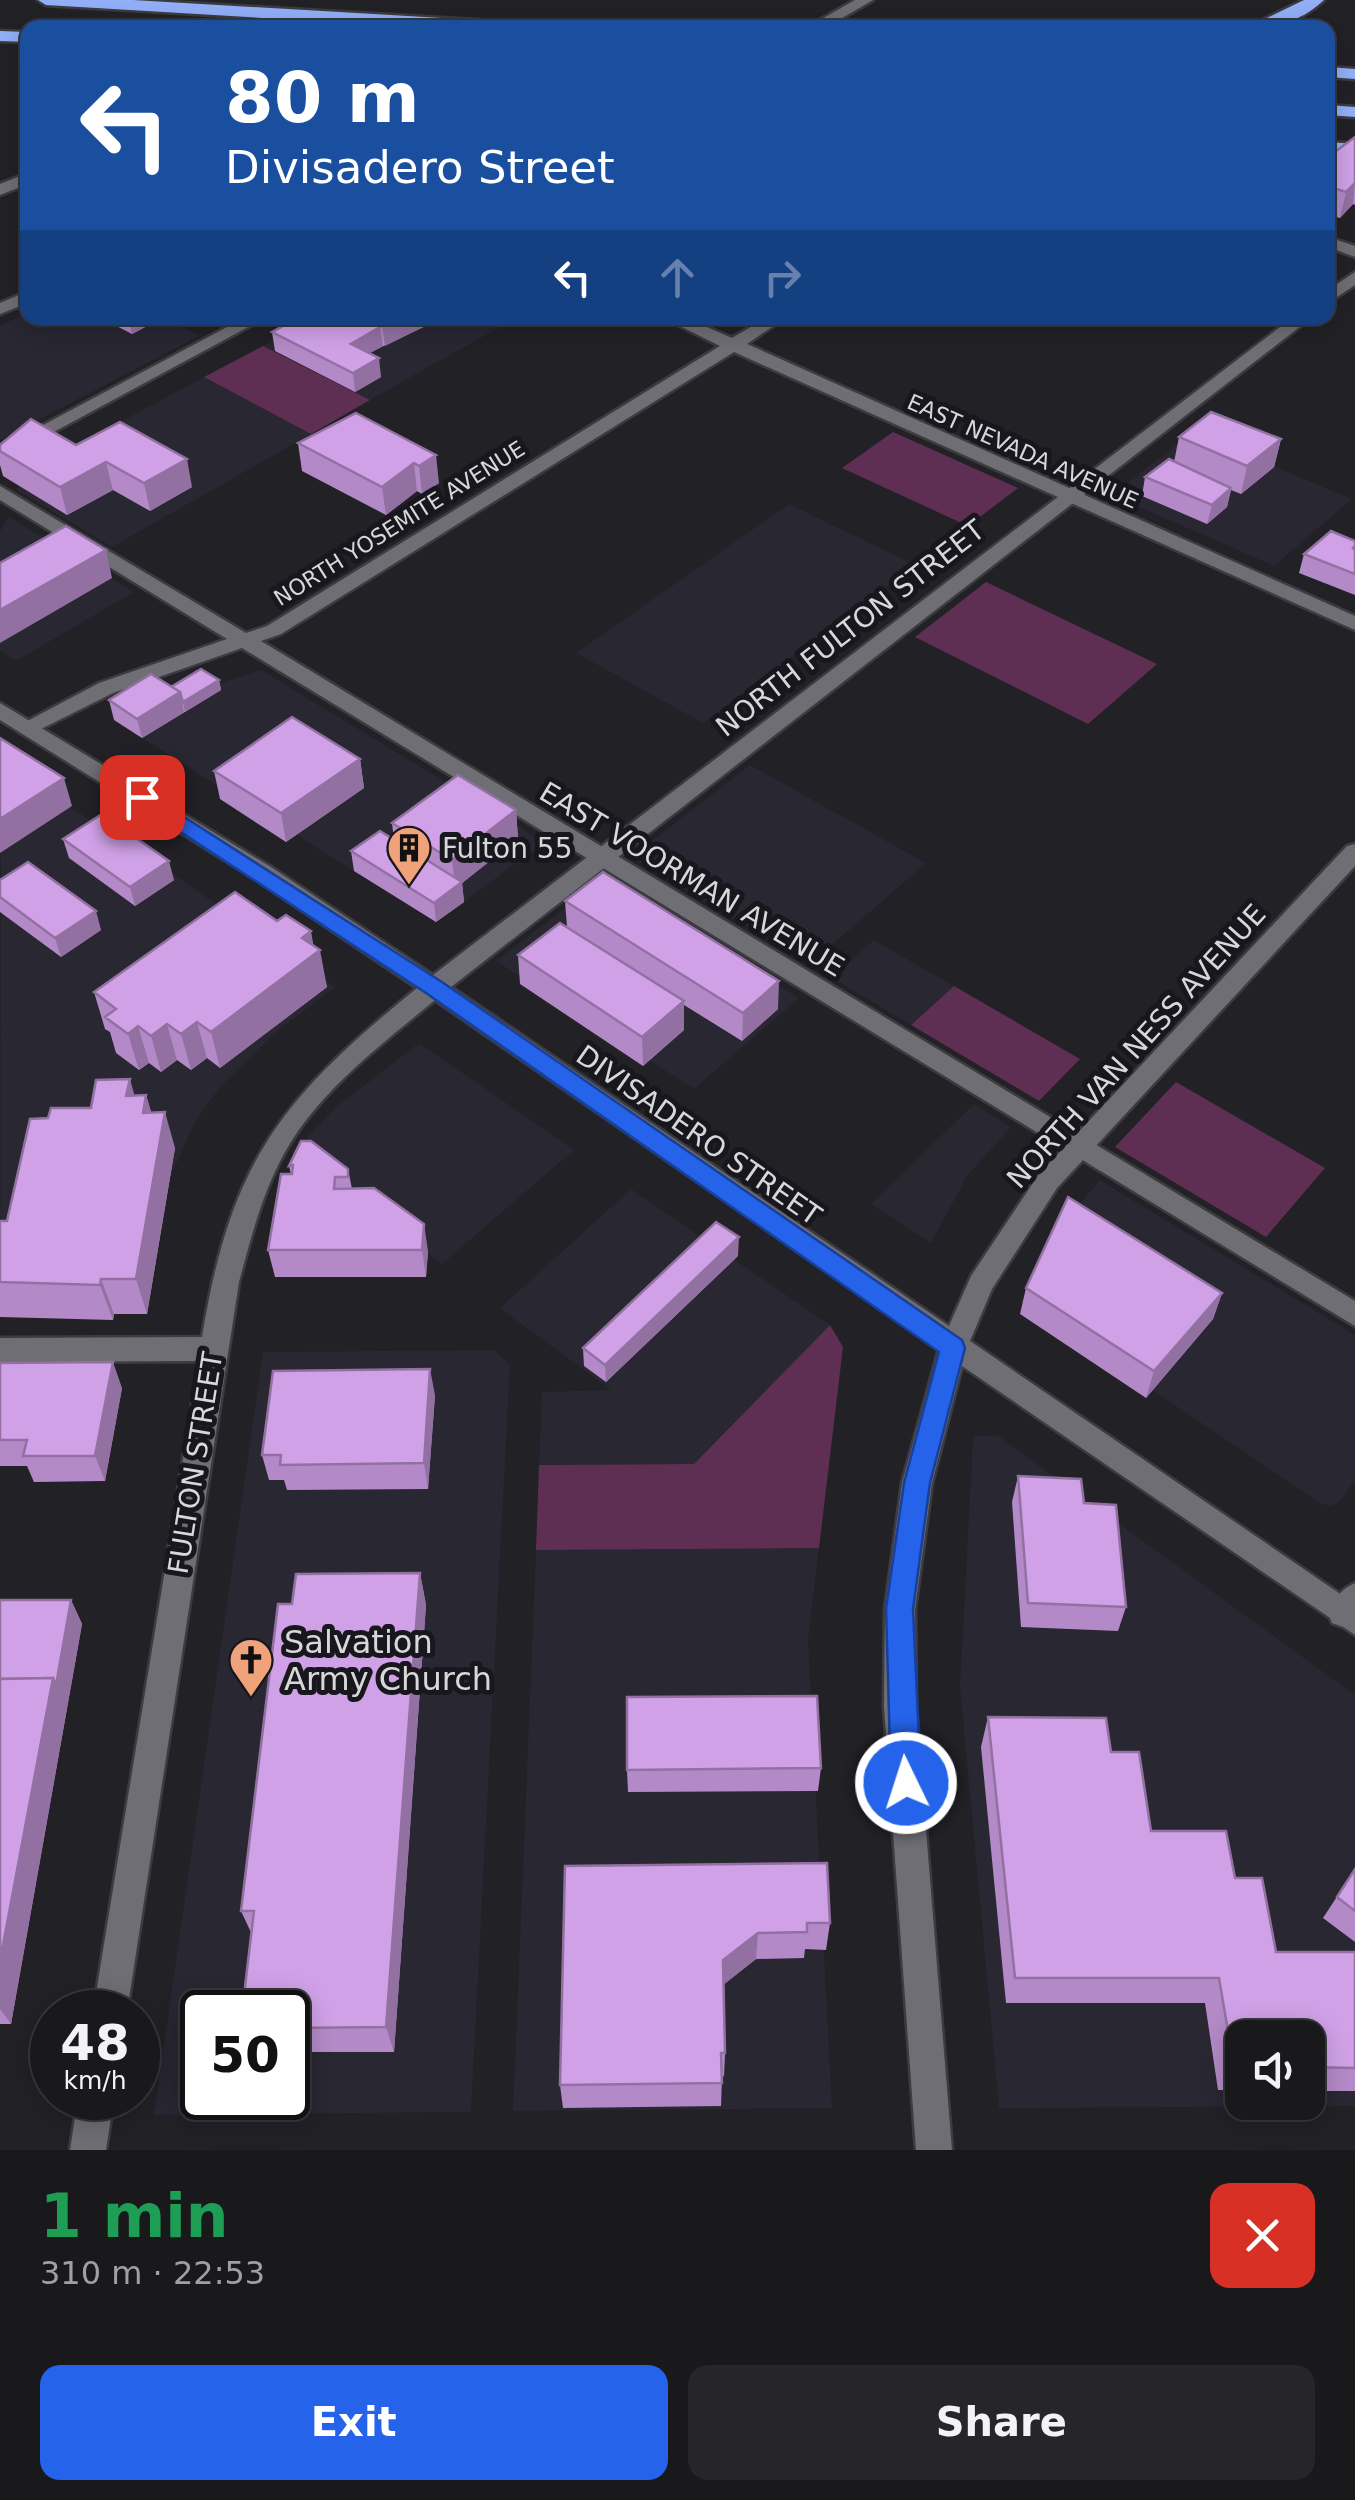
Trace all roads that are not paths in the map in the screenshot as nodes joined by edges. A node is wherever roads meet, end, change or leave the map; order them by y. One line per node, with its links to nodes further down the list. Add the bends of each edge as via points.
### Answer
1 (46, 0): 4 (highway)
2 (866, 0): 5 (street)
3 (1316, 0): 6 (highway)
4 (390, 20)
5 (828, 20)
6 (1276, 20)
7 (1355, 277): 8 (street)
8 (1335, 293)
9 (243, 325): 14 (street)
10 (690, 325): 13 (street, EAST NEVADA AVENUE)
11 (765, 325): 13 (street, NORTH YOSEMITE AVENUE)
12 (1293, 325): 16 (street, NORTH FULTON STREET)
13 (733, 344): 16 (street, EAST NEVADA AVENUE); 18 (street, NORTH YOSEMITE AVENUE, via 284,625)
14 (0, 454)
15 (0, 492): 18 (street, EAST VOORMAN AVENUE)
16 (1068, 496): 17 (street, EAST NEVADA AVENUE); 23 (street, NORTH FULTON STREET)
17 (1355, 624)
18 (245, 642): 20 (street, NORTH YOSEMITE AVENUE, via 106,688); 23 (street, EAST VOORMAN AVENUE)
19 (0, 710): 20 (street, DIVISADERO STREET)
20 (27, 727): 21 (street, NORTH YOSEMITE AVENUE); 24 (street, DIVISADERO STREET)
21 (0, 740)
22 (1355, 852): 25 (street, NORTH VAN NESS AVENUE)
23 (599, 859): 24 (street, NORTH FULTON STREET); 25 (street, EAST VOORMAN AVENUE)
24 (434, 988): 27 (street, DIVISADERO STREET); 28 (street, FULTON STREET, via 319,1084 275,1141 238,1223)
25 (1078, 1148): 26 (street, EAST VOORMAN AVENUE); 27 (street, NORTH VAN NESS AVENUE, via 1008,1237)
26 (1355, 1315)
27 (953, 1348): 30 (street, DIVISADERO STREET); 34 (street, NORTH VAN NESS AVENUE, via 917,1483 900,1609 900,1707)
28 (212, 1349): 29 (street); 31 (street, FULTON STREET)
29 (0, 1350)
30 (1351, 1610)
31 (113, 1990)
32 (93, 2120): 33 (street)
33 (88, 2150)
34 (934, 2150)

